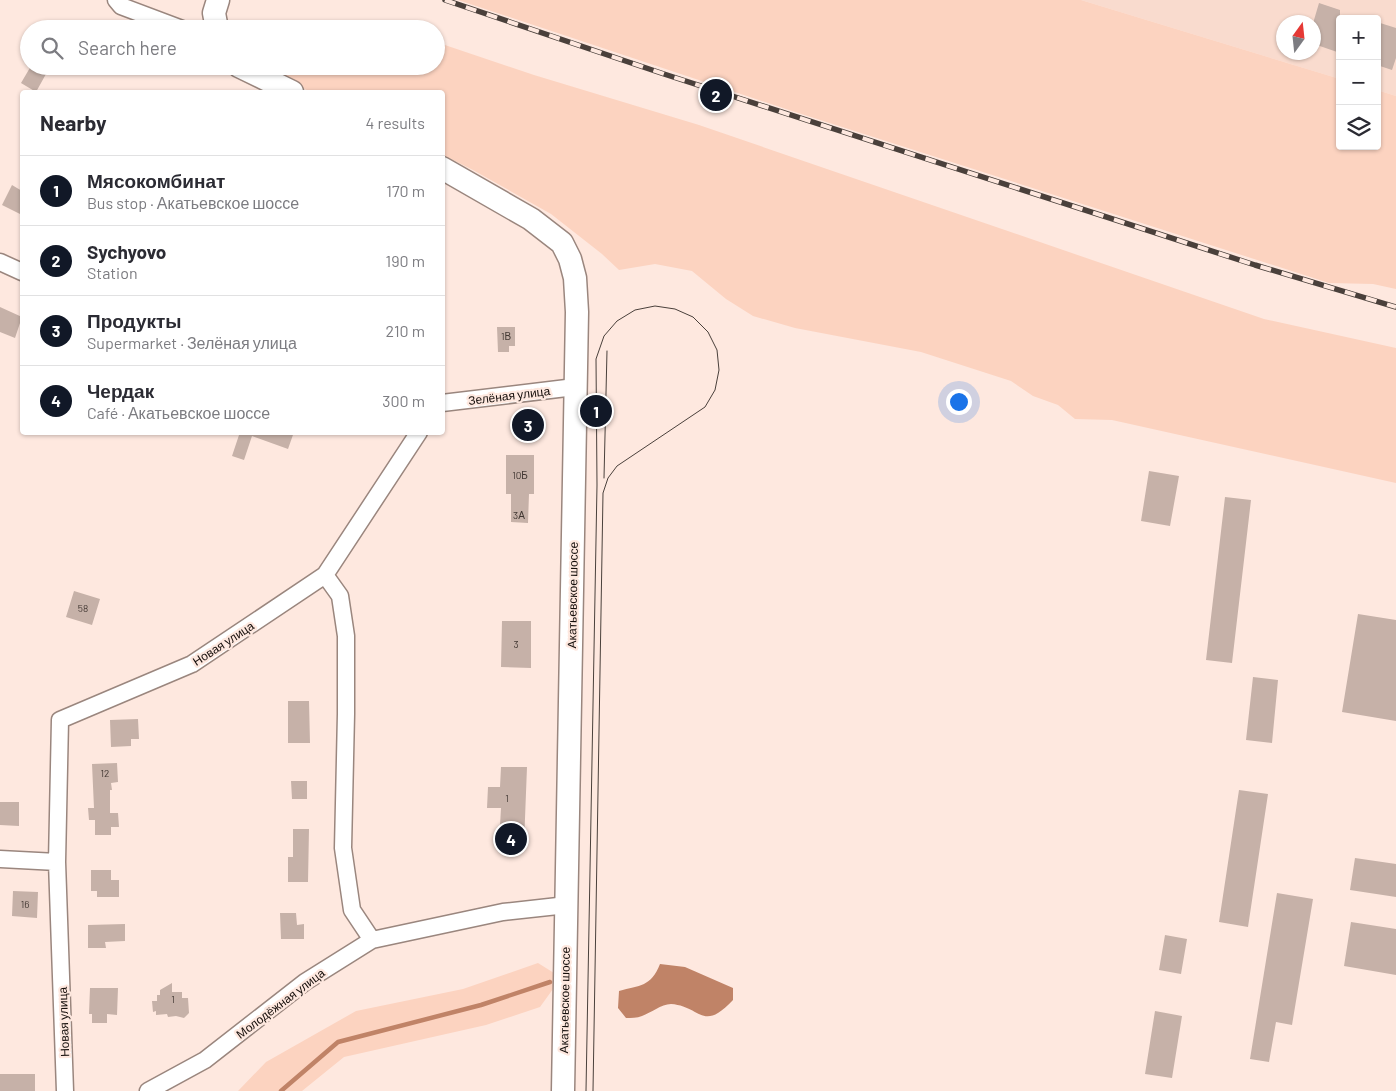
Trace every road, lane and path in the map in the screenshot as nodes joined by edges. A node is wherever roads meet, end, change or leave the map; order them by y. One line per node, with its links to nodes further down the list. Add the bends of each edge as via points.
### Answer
1 (116, 0): 3 (street, via 121,6)
2 (218, 0): 4 (main road)
3 (158, 20)
4 (215, 20)
5 (257, 75): 6 (main road)
6 (288, 90)
7 (445, 170): 10 (main road, Акатьевское шоссе, via 530,219 562,243 576,278)
8 (0, 262): 9 (street)
9 (20, 271)
10 (575, 387): 11 (street, Зелёная улица); 16 (main road, Акатьевское шоссе)
11 (445, 403)
12 (417, 435): 13 (street, Новая улица)
13 (325, 575): 15 (street, Новая улица, via 192,664 60,720); 17 (street, via 340,596 346,636 343,848 352,910)
14 (0, 859): 15 (street)
15 (57, 862): 18 (street, Новая улица)
16 (567, 905): 17 (street, Молодёжная улица, via 503,912); 20 (main road, Акатьевское шоссе)
17 (372, 940): 19 (street, Молодёжная улица, via 304,982 205,1060)
18 (65, 1091)
19 (148, 1091)
20 (563, 1091)

